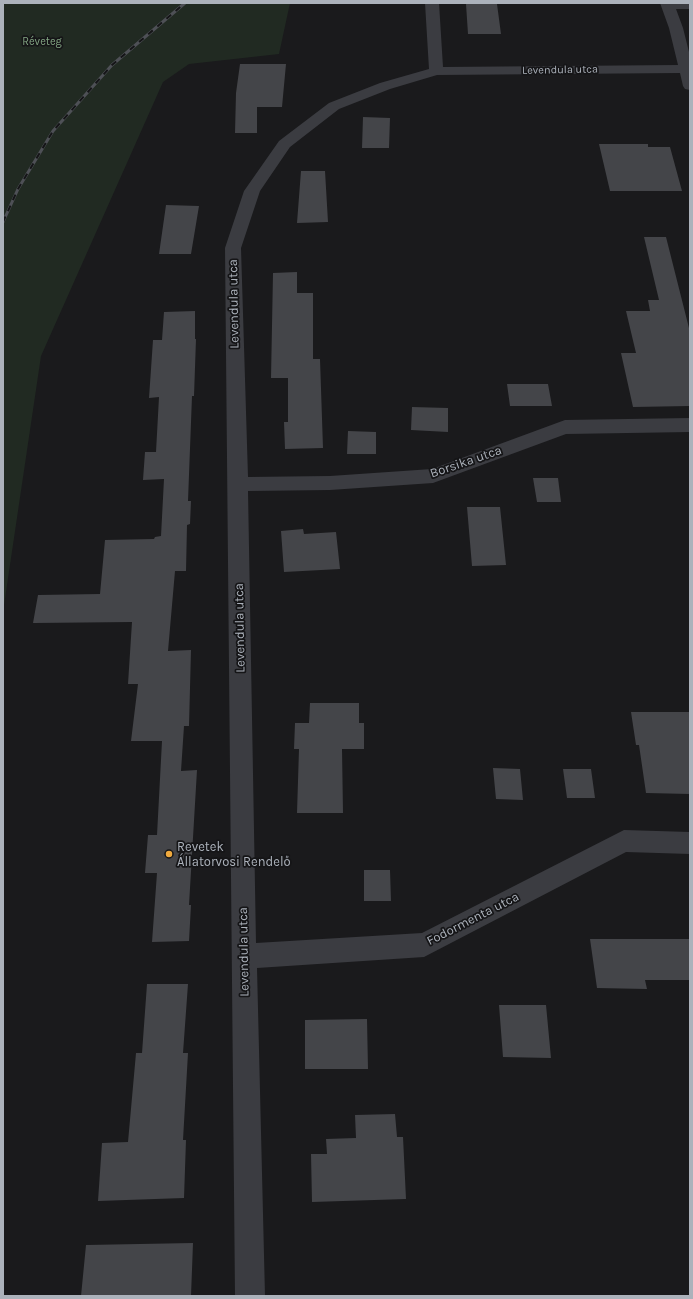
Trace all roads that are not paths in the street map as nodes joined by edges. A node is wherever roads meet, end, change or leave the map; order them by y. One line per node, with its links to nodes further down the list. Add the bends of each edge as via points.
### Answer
1 (432, 3): 5 (street)
2 (668, 4): 3 (street); 4 (street)
3 (690, 5)
4 (684, 68): 5 (street, Levendula utca); 6 (street)
5 (436, 71): 8 (street, Levendula utca, via 385,86 334,106 284,144 252,191 233,248)
6 (690, 86)
7 (690, 425): 8 (street, Borsika utca, via 565,427 433,476 330,483)
8 (238, 484): 10 (street, Levendula utca)
9 (690, 843): 10 (street, Fodormenta utca, via 624,842 424,945)
10 (244, 956): 11 (street, Levendula utca)
11 (250, 1296)

